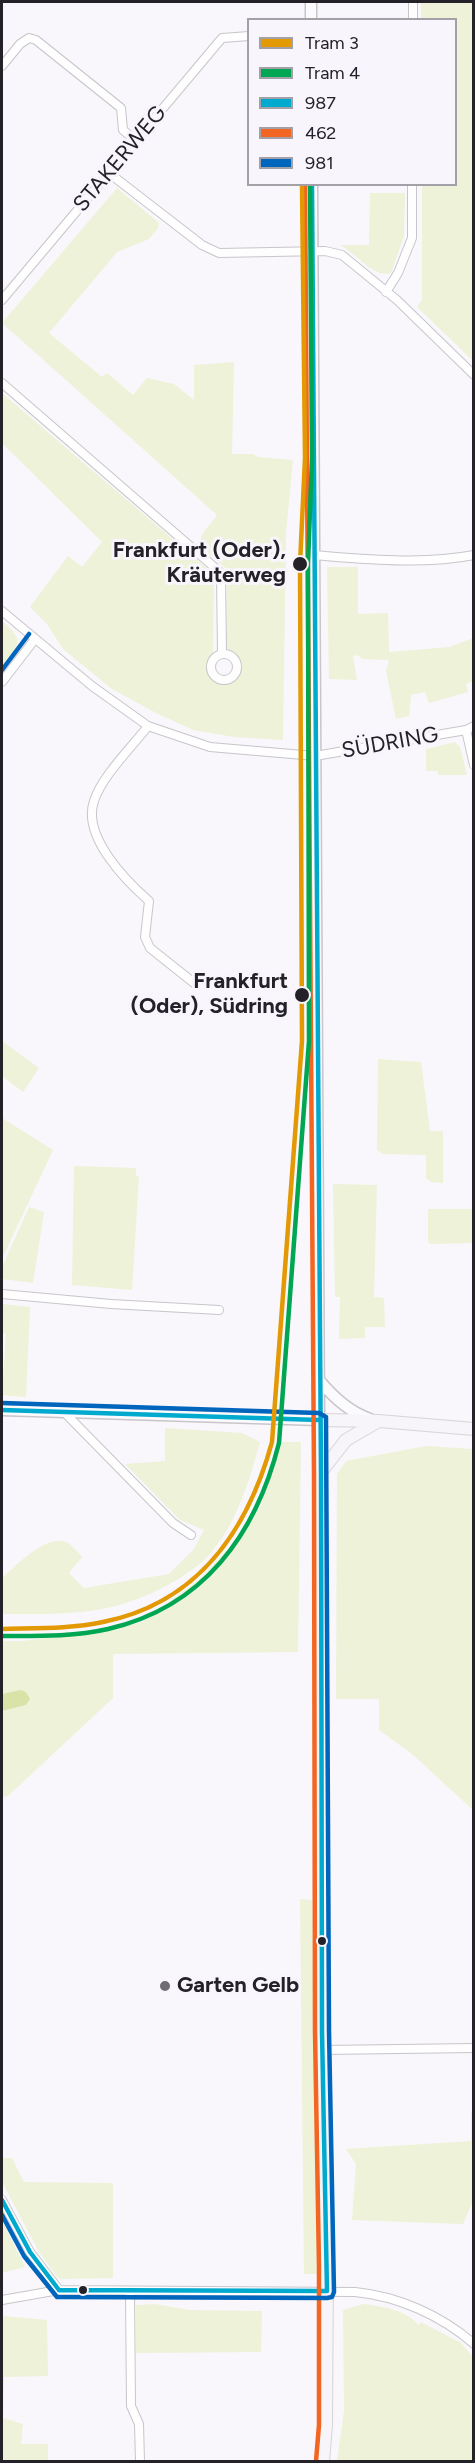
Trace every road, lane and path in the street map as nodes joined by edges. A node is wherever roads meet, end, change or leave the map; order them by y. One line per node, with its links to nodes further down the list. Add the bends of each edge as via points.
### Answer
1 (311, 2): 3 (street)
2 (413, 2): 4 (street)
3 (311, 18)
4 (413, 18)
5 (247, 36): 7 (street, STAKERWEG, via 222,38)
6 (2, 66): 7 (street, via 20,44 29,38 36,40 121,108 123,130)
7 (136, 141): 8 (street, STAKERWEG)
8 (109, 173): 11 (street, via 202,245 219,253); 13 (street, STAKERWEG)
9 (312, 186): 11 (street)
10 (412, 186): 12 (street, via 412,238)
11 (312, 251): 12 (street, via 342,255); 16 (street)
12 (386, 292): 14 (street)
13 (2, 300)
14 (474, 375)
15 (2, 383): 20 (street, via 221,573)
16 (313, 555): 17 (street, via 418,560); 24 (street)
17 (474, 555)
18 (2, 611): 19 (street, SÜDRING)
19 (35, 639): 21 (street); 22 (street, SÜDRING)
20 (222, 654)
21 (2, 682)
22 (148, 726): 24 (street, SÜDRING, via 210,747); 26 (street, via 94,798 91,810 114,866 149,901 146,942)
23 (470, 728): 24 (street, SÜDRING); 25 (street, SÜDRING)
24 (315, 756): 29 (street)
25 (474, 765)
26 (194, 983)
27 (2, 1294): 28 (street)
28 (219, 1310)
29 (319, 1380): 32 (street); 33 (street, via 358,1415)
30 (2, 1411): 31 (street)
31 (64, 1412): 32 (street); 36 (street, via 173,1523)
32 (319, 1420): 33 (main road); 35 (main road)
33 (379, 1421): 34 (main road); 35 (main road, via 346,1440)
34 (474, 1429)
35 (321, 1472): 38 (main road)
36 (191, 1535)
37 (474, 2048): 38 (street)
38 (323, 2050): 41 (main road)
39 (2, 2200): 40 (street, via 30,2252)
40 (59, 2290): 42 (street); 43 (street)
41 (327, 2291): 42 (street); 44 (street, via 393,2299 435,2318); 46 (main road)
42 (130, 2292): 45 (street, via 131,2406 139,2424)
43 (2, 2300)
44 (474, 2344)
45 (140, 2462)
46 (323, 2462)

